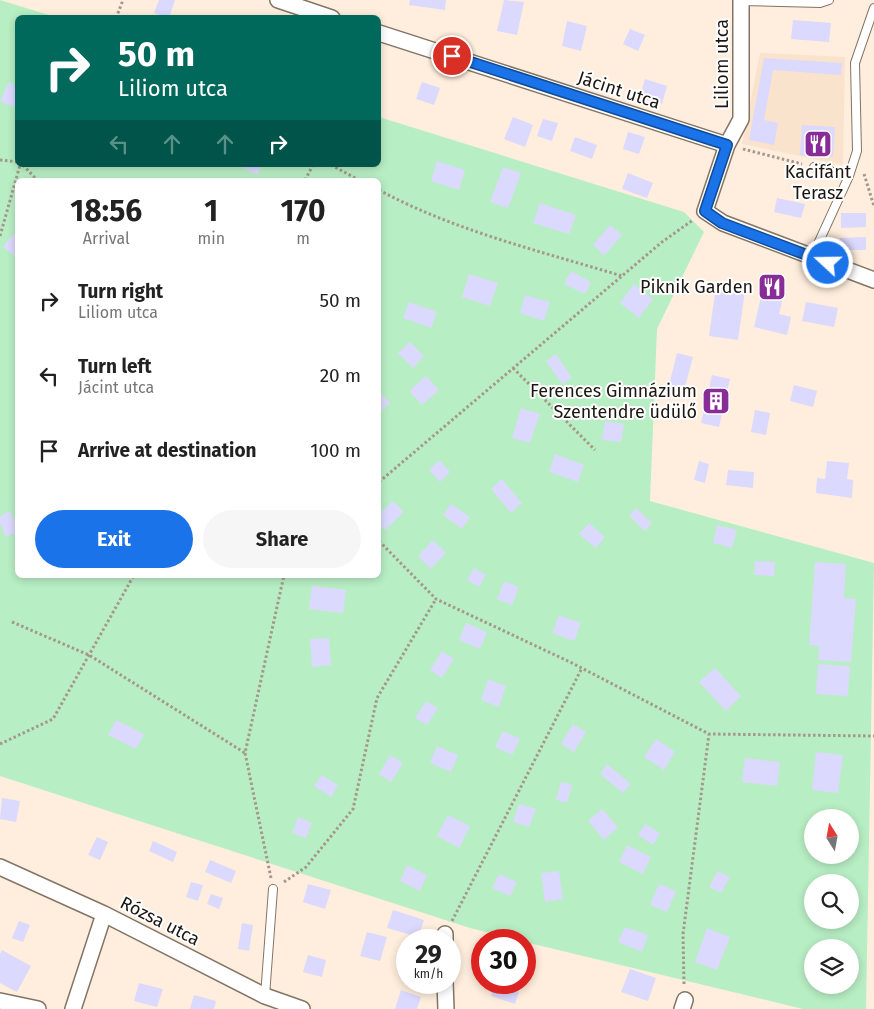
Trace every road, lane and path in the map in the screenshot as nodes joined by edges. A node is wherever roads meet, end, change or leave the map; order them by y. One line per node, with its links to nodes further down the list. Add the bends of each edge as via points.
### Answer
1 (123, 0): 6 (path)
2 (278, 0): 7 (street)
3 (741, 0): 4 (lane, via 820,3); 9 (street, Liliom utca, via 741,119)
4 (829, 0)
5 (874, 8): 10 (lane, via 856,63)
6 (117, 15)
7 (323, 15)
8 (381, 34): 9 (street, Jácint utca)
9 (727, 145): 15 (path); 22 (street, Liliom utca)
10 (857, 152): 16 (lane); 21 (path)
11 (0, 160): 12 (path)
12 (15, 163)
13 (23, 167): 17 (path)
14 (335, 167): 18 (path)
15 (814, 167): 16 (lane)
16 (849, 176): 24 (lane)
17 (35, 178)
18 (355, 178)
19 (15, 182): 23 (path)
20 (381, 191): 25 (path, via 411,207 484,234)
21 (874, 206)
22 (705, 211): 24 (street, via 722,223); 25 (path)
23 (0, 236)
24 (812, 257): 26 (street)
25 (622, 276): 27 (path)
26 (874, 280)
27 (513, 368): 28 (path); 29 (path)
28 (596, 450)
29 (381, 480)
30 (381, 542): 33 (path)
31 (132, 578): 35 (path)
32 (283, 578): 40 (path)
33 (436, 599): 36 (path); 42 (path, via 377,698 352,809 306,867)
34 (12, 622): 35 (path)
35 (89, 655): 39 (path, via 53,719); 40 (path)
36 (582, 668): 37 (path); 44 (path)
37 (709, 734): 38 (path); 48 (path, via 683,934)
38 (874, 736)
39 (0, 744)
40 (245, 753): 42 (path)
41 (0, 867): 43 (street, Rózsa utca)
42 (273, 889): 47 (lane)
43 (104, 914): 47 (street, Rózsa utca); 50 (street)
44 (449, 929)
45 (445, 994): 52 (street)
46 (0, 1001): 49 (street)
47 (265, 1002): 51 (street, Rózsa utca)
48 (683, 1004)
49 (38, 1009)
50 (74, 1009)
51 (302, 1009)
52 (446, 1009)

